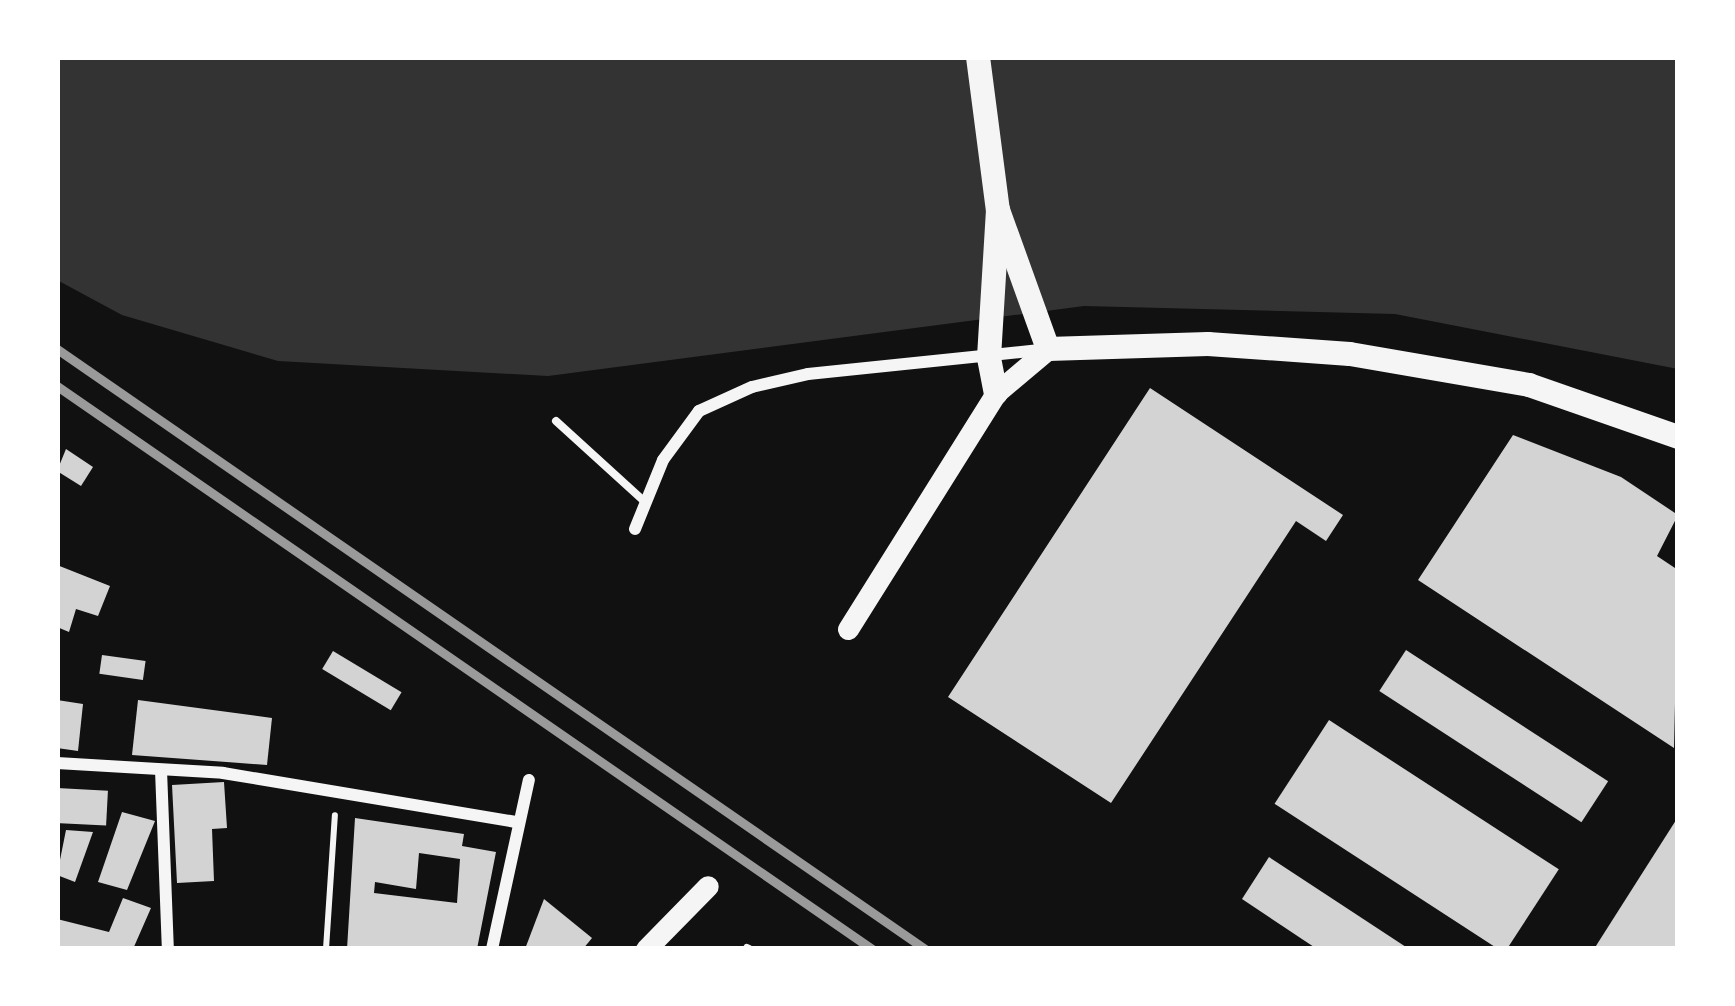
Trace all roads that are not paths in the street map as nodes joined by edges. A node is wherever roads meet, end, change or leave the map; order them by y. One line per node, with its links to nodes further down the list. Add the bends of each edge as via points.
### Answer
1 (978, 57): 2 (main road)
2 (998, 210): 3 (main road); 4 (main road)
3 (1048, 350): 4 (street); 5 (main road); 7 (main road, via 1208,344 1350,354 1529,385)
4 (988, 358): 5 (main road); 8 (street, via 808,374 752,387 699,412 663,460)
5 (996, 394): 10 (main road)
6 (556, 421): 8 (lane)
7 (1678, 437)
8 (646, 503): 9 (street)
9 (635, 530)
10 (848, 628)
11 (57, 763): 12 (street)
12 (161, 770): 14 (street); 16 (street)
13 (529, 780): 14 (street)
14 (516, 822): 17 (street)
15 (708, 886): 18 (main road)
16 (168, 949)
17 (492, 949)
18 (646, 949)

